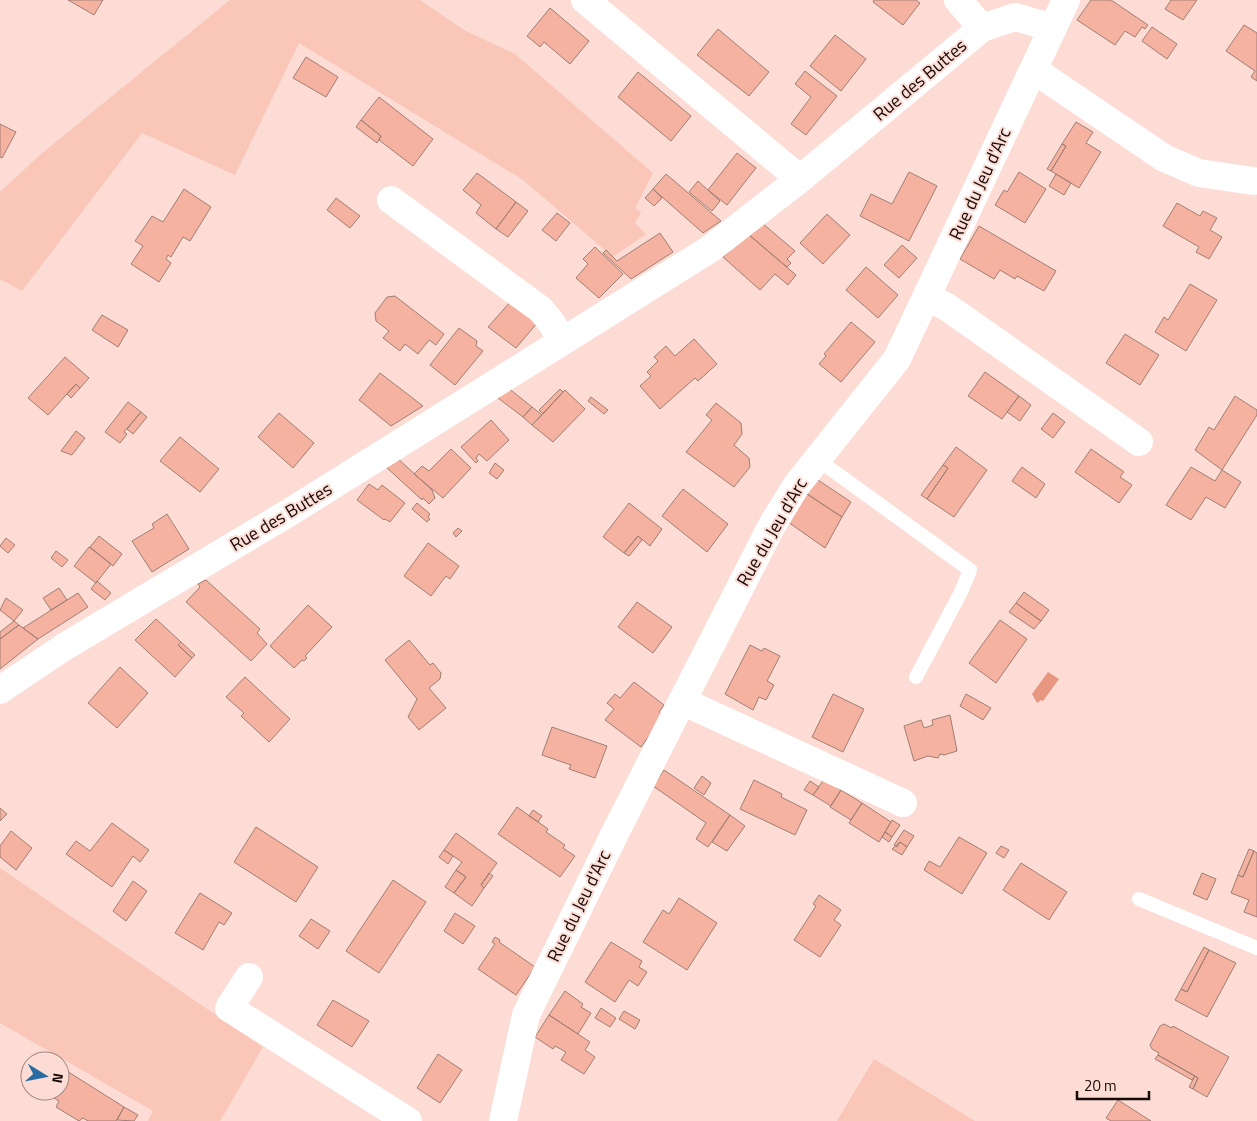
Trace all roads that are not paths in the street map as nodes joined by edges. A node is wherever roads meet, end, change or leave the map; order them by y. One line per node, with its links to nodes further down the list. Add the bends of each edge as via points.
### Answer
1 (585, 0): 7 (street)
2 (958, 0): 4 (street)
3 (1066, 0): 5 (street, Rue du Jeu d'Arc)
4 (982, 28): 5 (street, Rue des Buttes, via 1015,17); 7 (street, Rue des Buttes)
5 (1053, 28): 6 (street, Rue du Jeu d'Arc)
6 (1034, 70): 8 (street, via 1164,158 1199,173); 10 (street, Rue du Jeu d'Arc)
7 (800, 179): 11 (street, Rue des Buttes, via 710,249)
8 (1252, 181)
9 (392, 200): 11 (street, via 540,309)
10 (927, 297): 12 (street, via 947,307); 13 (street, Rue du Jeu d'Arc, via 897,359)
11 (562, 341): 15 (street, Rue des Buttes, via 290,512 64,647)
12 (1139, 442)
13 (817, 459): 14 (lane, via 970,570); 16 (street, Rue du Jeu d'Arc, via 771,527)
14 (916, 677)
15 (0, 690)
16 (682, 702): 17 (street); 22 (street, Rue du Jeu d'Arc, via 526,1015)
17 (903, 803)
18 (1139, 899): 19 (lane)
19 (1257, 948)
20 (249, 977): 21 (street, via 229,1008)
21 (408, 1121)
22 (503, 1121)

